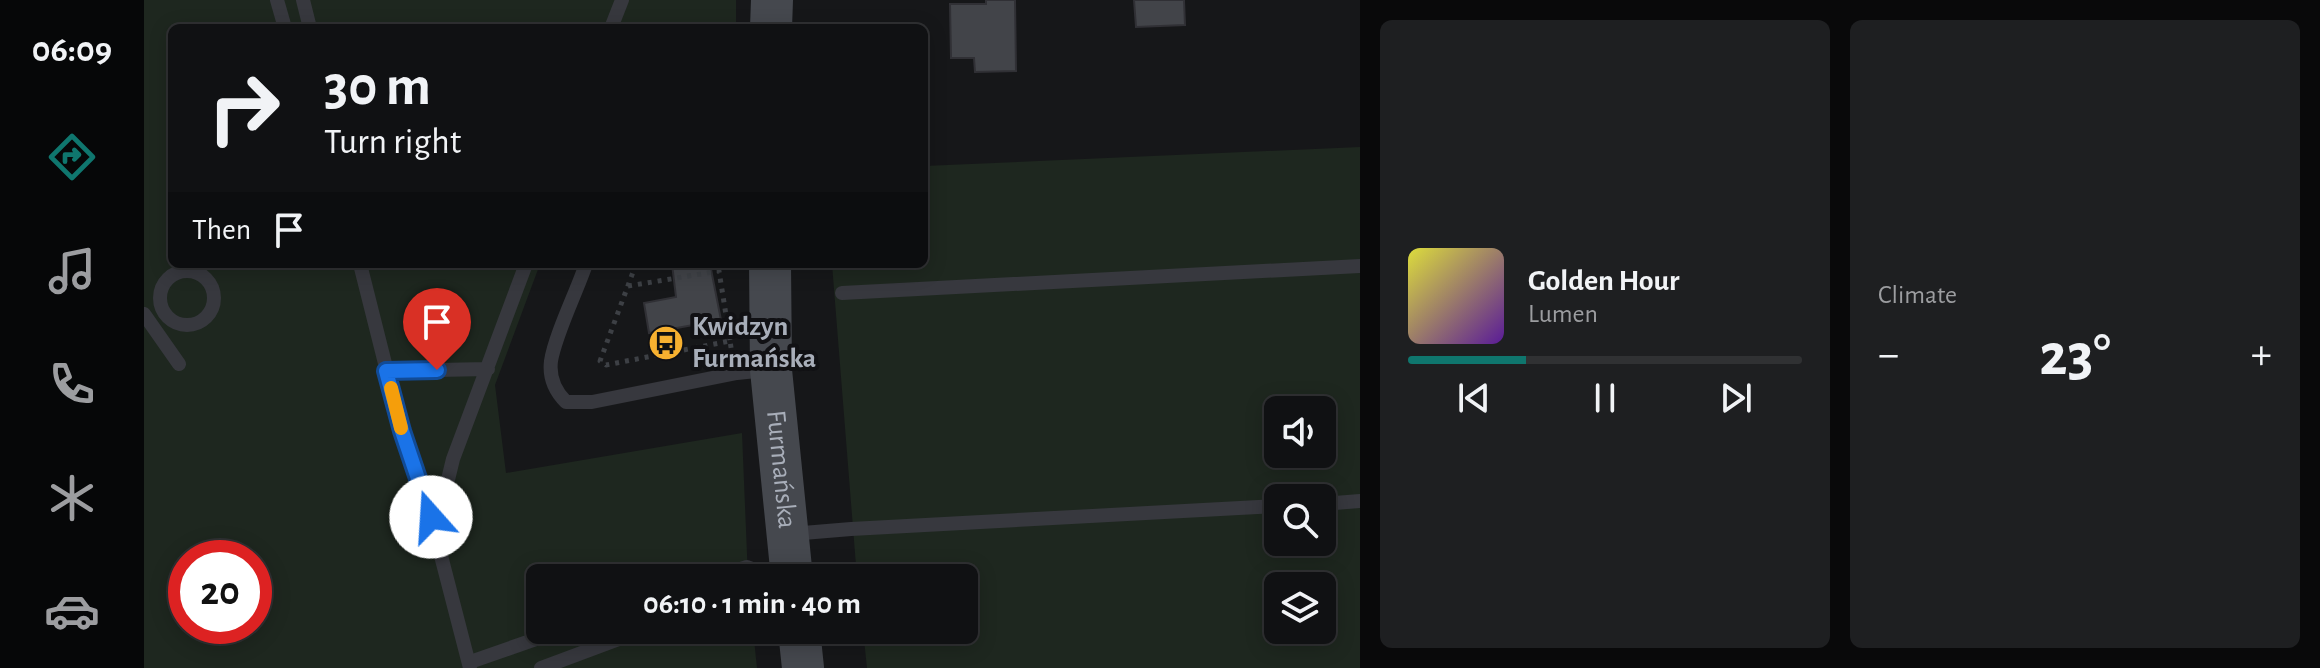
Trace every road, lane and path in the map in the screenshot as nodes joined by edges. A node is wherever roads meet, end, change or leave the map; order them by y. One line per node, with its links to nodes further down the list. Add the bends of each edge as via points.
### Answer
1 (277, 0): 5 (lane)
2 (303, 0): 6 (lane)
3 (622, 0): 7 (lane)
4 (772, 0): 8 (street)
5 (284, 24)
6 (309, 24)
7 (613, 24)
8 (771, 24)
9 (1360, 266): 16 (lane)
10 (361, 268): 23 (lane)
11 (525, 268): 22 (lane)
12 (585, 268): 24 (lane, via 551,362 553,383 566,402 592,402)
13 (634, 268): 15 (path)
14 (769, 268): 24 (street, Furmańska)
15 (627, 287): 20 (path, via 719,271); 20 (path, via 600,361 606,365)
16 (842, 293)
17 (144, 295): 18 (lane)
18 (160, 296)
19 (144, 314): 21 (lane)
20 (730, 341): 24 (path)
21 (179, 364)
22 (488, 369): 23 (lane); 28 (lane, via 444,496)
23 (386, 371): 28 (lane)
24 (754, 372): 29 (street, Furmańska)
25 (1360, 501): 26 (lane)
26 (1336, 503)
27 (1264, 507): 30 (lane, via 851,529)
28 (431, 517): 34 (lane)
29 (779, 564)
30 (785, 564)
31 (526, 644): 34 (lane)
32 (605, 644): 35 (lane)
33 (800, 644): 36 (street)
34 (470, 665)
35 (541, 668)
36 (803, 668)

